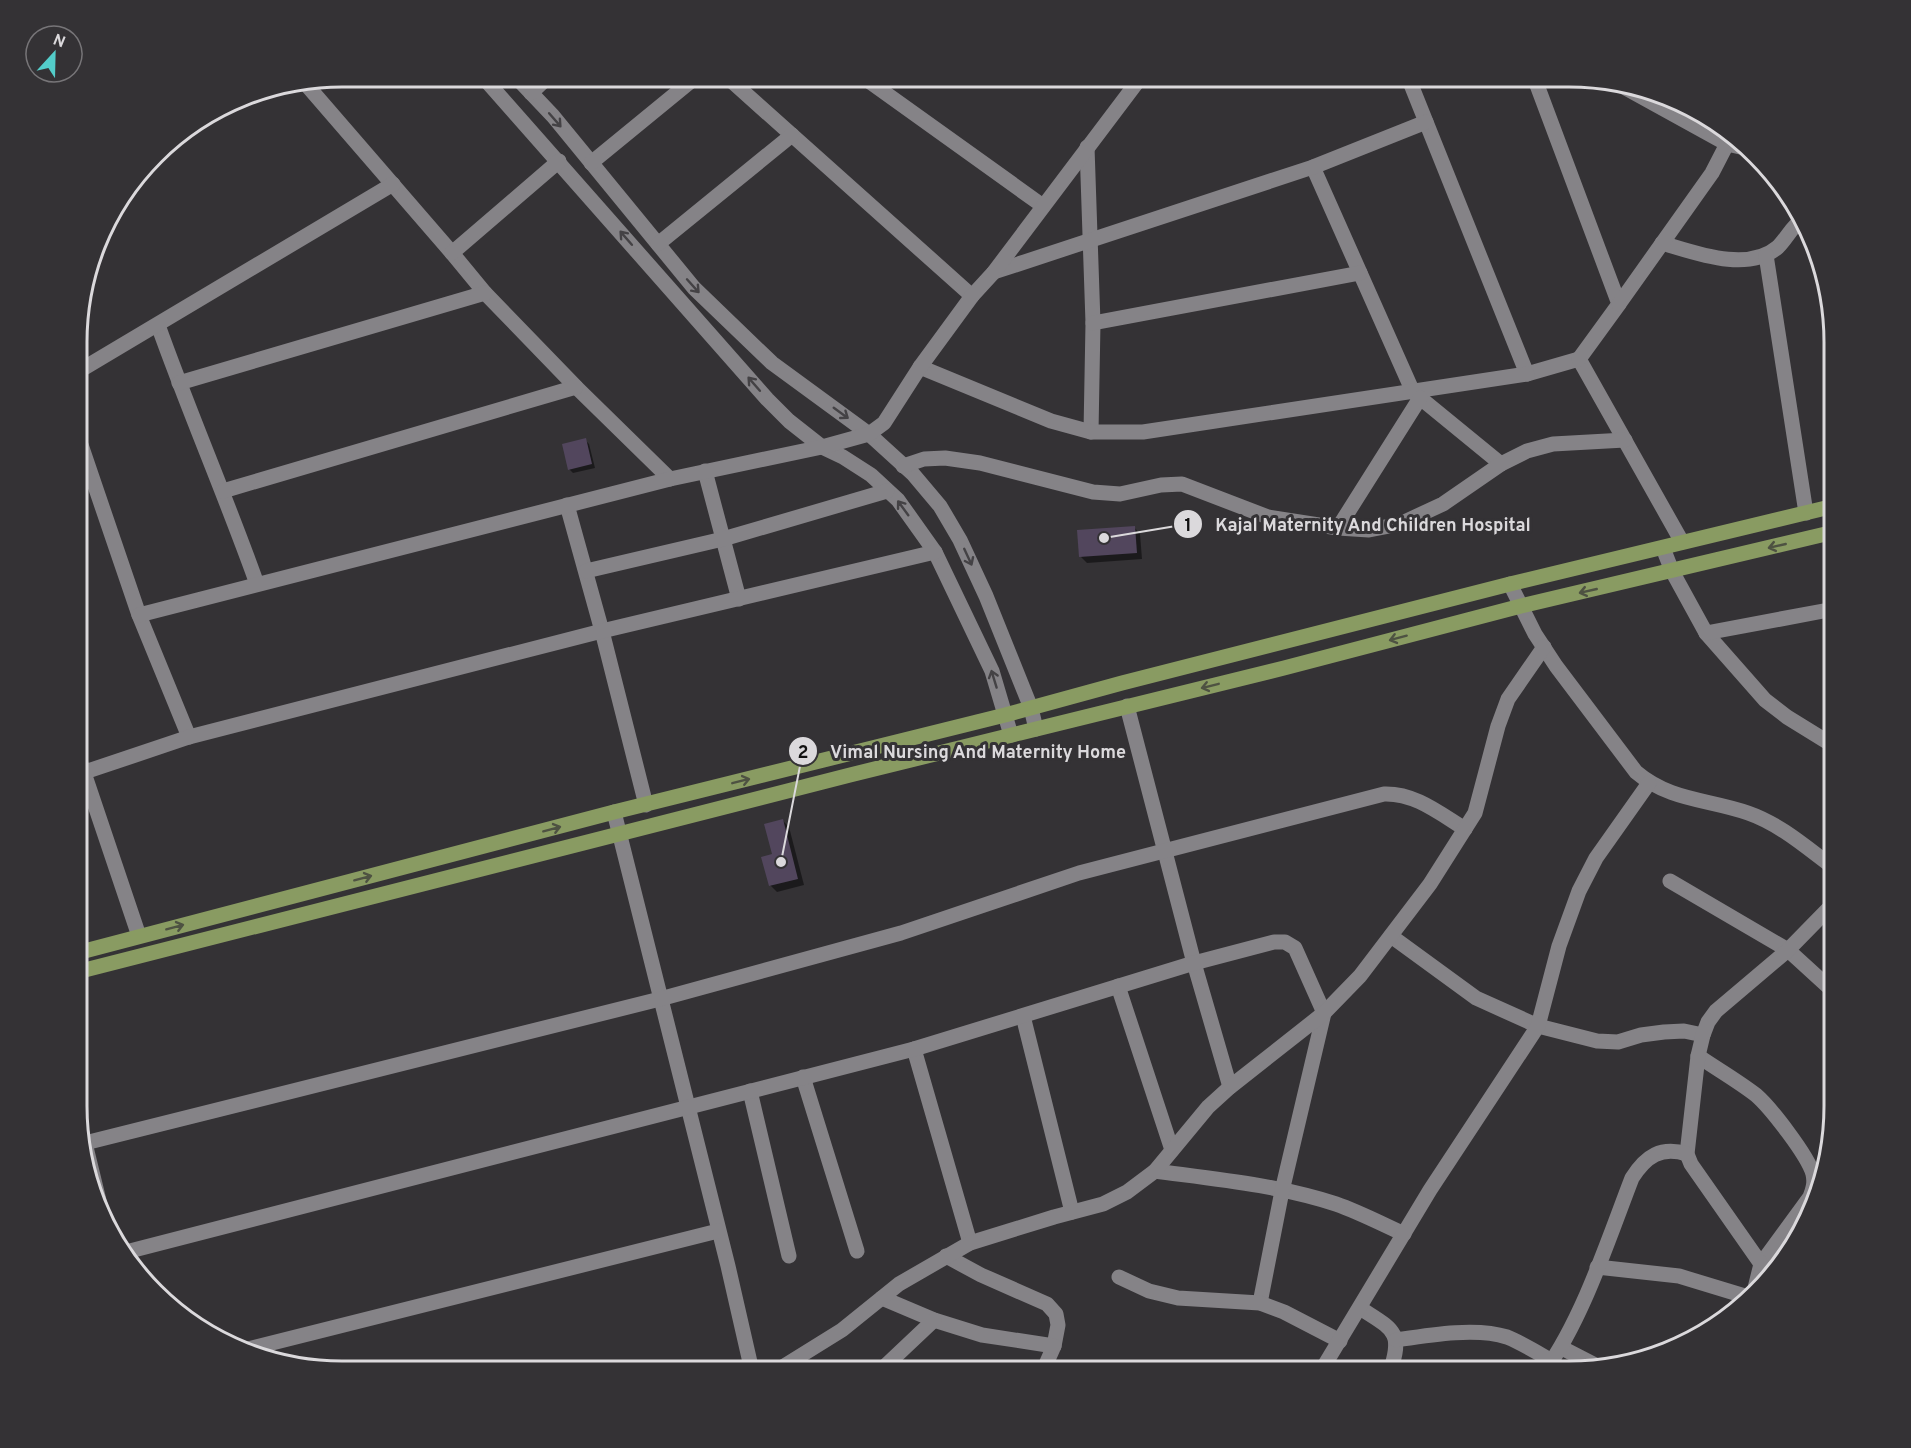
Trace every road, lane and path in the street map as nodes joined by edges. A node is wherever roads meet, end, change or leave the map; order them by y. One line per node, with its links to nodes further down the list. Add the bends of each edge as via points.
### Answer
1 (493, 87): 18 (street)
2 (525, 87): 11 (street)
3 (537, 87): 11 (street)
4 (684, 87): 19 (street)
5 (738, 87): 14 (street)
6 (877, 87): 22 (street)
7 (1133, 87): 17 (street)
8 (1412, 87): 13 (street)
9 (1538, 87): 33 (street)
10 (311, 89): 21 (street)
11 (531, 93): 19 (street, one-way to 19)
12 (1646, 100): 15 (street)
13 (1426, 123): 20 (street); 39 (street)
14 (792, 135): 26 (street); 32 (street)
15 (1727, 144): 16 (street); 25 (street, via 1712,173)
16 (1730, 145)
17 (1088, 147): 22 (street); 24 (street)
18 (559, 161): 27 (street); 46 (street, one-way to 18, via 767,399)
19 (591, 162): 26 (street)
20 (1313, 167): 24 (street); 30 (street)
21 (393, 184): 27 (street); 35 (street)
22 (1043, 206): 29 (street)
23 (1797, 226): 28 (street)
24 (1089, 241): 29 (street); 34 (street)
25 (1662, 243): 28 (street, via 1713,257 1749,260); 33 (street)
26 (658, 244): 44 (street, one-way to 44, via 694,288 772,363)
27 (453, 253): 31 (street)
28 (1766, 255): 56 (street)
29 (994, 272): 32 (street)
30 (1360, 273): 34 (street); 42 (street)
31 (485, 293): 40 (street); 41 (street)
32 (972, 296): 38 (street)
33 (1619, 304): 36 (street)
34 (1093, 323): 43 (street)
35 (158, 325): 37 (street); 40 (street)
36 (1579, 359): 39 (street); 45 (street)
37 (87, 366)
38 (920, 368): 43 (street, via 1051,421); 44 (street, via 884,423)
39 (1527, 374): 42 (street)
40 (179, 382): 52 (street)
41 (576, 387): 51 (street); 52 (street)
42 (1417, 395): 43 (street, via 1143,432); 48 (street); 57 (street)
43 (1091, 432)
44 (869, 434): 46 (street); 49 (street)
45 (1625, 440): 48 (street, via 1553,444 1527,451); 60 (street)
46 (822, 447): 50 (street); 53 (street, via 871,475)
47 (87, 462): 70 (street)
48 (1501, 465): 57 (street, via 1443,504 1400,524 1369,530)
49 (903, 466): 57 (street, via 945,458 1093,492 1120,494 1182,484 1268,517); 75 (street, one-way to 75, via 940,506 960,540)
50 (705, 471): 51 (street); 59 (street)
51 (670, 479): 54 (street)
52 (223, 491): 65 (street)
53 (887, 491): 59 (street); 62 (street, one-way to 53, via 898,500)
54 (567, 505): 63 (street); 65 (street)
55 (1824, 508): 56 (main road)
56 (1806, 513): 60 (main road)
57 (1338, 528)
58 (1824, 534): 64 (main road, one-way to 64)
59 (723, 539): 63 (street); 67 (street)
60 (1682, 542): 61 (main road)
61 (1663, 548): 64 (street); 66 (main road)
62 (934, 552): 67 (street); 76 (street, one-way to 62, via 992,671)
63 (586, 571): 71 (street)
64 (1672, 571): 68 (main road, one-way to 68); 72 (street)
65 (258, 584): 70 (street)
66 (1510, 584): 68 (street); 75 (main road)
67 (739, 599): 71 (street)
68 (1521, 606): 73 (street); 74 (main road, one-way to 74)
69 (1824, 611): 72 (street)
70 (139, 615): 79 (street)
71 (603, 631): 79 (street); 84 (street)
72 (1706, 633): 80 (street, via 1765,700)
73 (1544, 647): 83 (street, via 1636,772); 86 (street, via 1508,699 1476,813)
74 (1127, 706): 77 (main road); 88 (street)
75 (1031, 708): 76 (main road); 77 (street)
76 (1005, 716): 78 (street); 84 (main road, one-way to 76)
77 (1036, 729): 78 (main road)
78 (1011, 735): 87 (main road)
79 (189, 736): 81 (street)
80 (1824, 740)
81 (87, 771)
82 (87, 778): 92 (street)
83 (1649, 783): 89 (street, via 1673,795 1748,813 1771,823); 103 (street, via 1596,858 1579,891 1558,945)
84 (646, 805): 85 (main road)
85 (614, 812): 87 (street); 92 (main road, one-way to 85)
86 (1465, 829): 88 (street, via 1413,798 1384,795); 93 (street)
87 (619, 833): 97 (main road); 100 (street)
88 (1166, 852): 96 (street); 100 (street, via 1079,873 901,933)
89 (1824, 861)
90 (1670, 881): 95 (street)
91 (1824, 913): 95 (street)
92 (139, 936): 94 (main road)
93 (1391, 936): 101 (street); 103 (street, via 1476,998)
94 (87, 950)
95 (1788, 950): 98 (street); 104 (street, via 1716,1011)
96 (1194, 963): 99 (street); 101 (street, via 1285,942 1295,948); 108 (street)
97 (87, 969)
98 (1824, 983)
99 (1118, 986): 102 (street); 112 (street)
100 (660, 999): 110 (street); 111 (street)
101 (1324, 1013): 108 (street); 116 (street)
102 (1023, 1016): 105 (street); 118 (street)
103 (1538, 1026): 104 (street, via 1597,1041 1664,1032); 120 (street)
104 (1702, 1035): 106 (street)
105 (914, 1049): 107 (street); 121 (street)
106 (1698, 1056): 113 (street); 115 (street, via 1757,1096 1808,1162)
107 (803, 1077): 109 (street); 123 (street)
108 (1230, 1087): 112 (street)
109 (750, 1091): 110 (street); 124 (street)
110 (687, 1108): 119 (street); 122 (street)
111 (90, 1142)
112 (1172, 1150): 114 (street)
113 (1687, 1154): 126 (street); 127 (street, via 1665,1151 1639,1167)
114 (1155, 1171): 116 (street); 118 (street, via 1103,1204)
115 (1813, 1178)
116 (1282, 1191): 120 (street, via 1338,1205); 132 (street)
117 (1805, 1204): 126 (street)
118 (1072, 1212): 121 (street)
119 (718, 1231): 137 (street); 141 (street)
120 (1404, 1234): 133 (street)
121 (970, 1244): 125 (street)
122 (132, 1250)
123 (856, 1251)
124 (789, 1256)
125 (946, 1256): 131 (street); 138 (street, via 1047,1304 1056,1314 1058,1325)
126 (1761, 1264): 128 (street)
127 (1597, 1267): 130 (street, via 1679,1276); 139 (street)
128 (1758, 1277)
129 (1119, 1278): 132 (street, via 1178,1298)
130 (1740, 1295)
131 (882, 1298): 134 (street); 142 (street, via 842,1330)
132 (1260, 1303): 136 (street)
133 (1360, 1308): 135 (street, via 1392,1331); 136 (street)
134 (934, 1320): 138 (street, via 982,1335); 143 (street)
135 (1396, 1340): 146 (street); 147 (street, via 1495,1335 1508,1338)
136 (1340, 1341): 145 (street)
137 (258, 1346)
138 (1054, 1346): 144 (street)
139 (1562, 1348): 140 (street); 148 (street)
140 (1585, 1360)
141 (750, 1361)
142 (792, 1361)
143 (891, 1361)
144 (1047, 1361)
145 (1327, 1361)
146 (1393, 1361)
147 (1541, 1361)
148 (1552, 1361)

